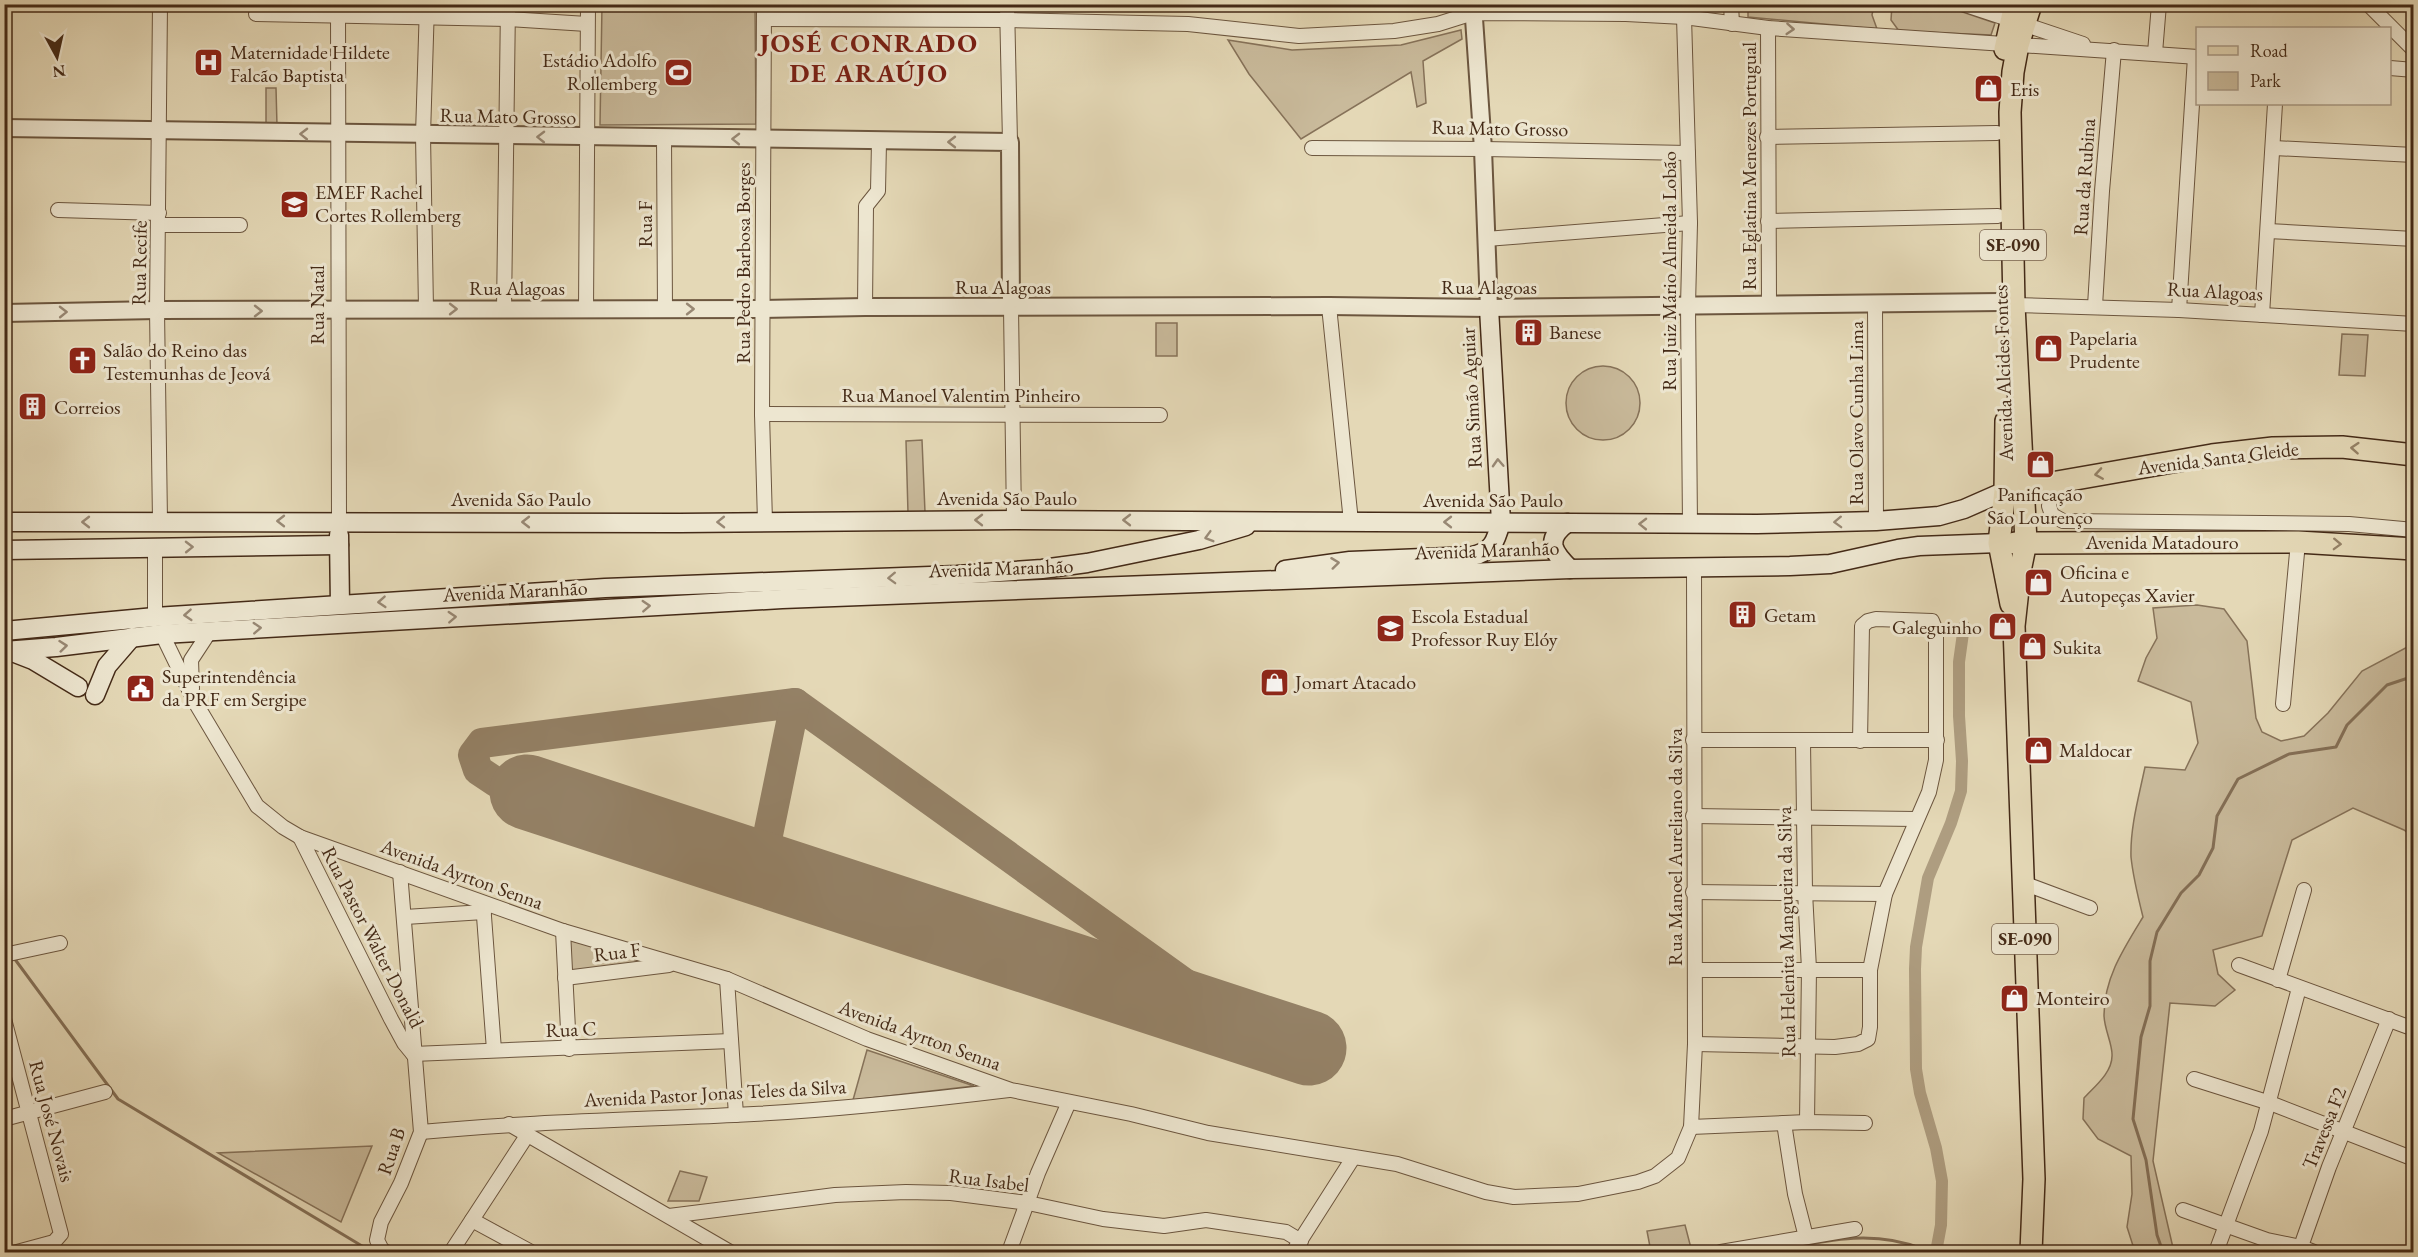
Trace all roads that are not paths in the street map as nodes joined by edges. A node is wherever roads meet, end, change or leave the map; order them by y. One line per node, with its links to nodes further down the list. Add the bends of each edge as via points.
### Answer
1 (160, 4): 31 (street, Rua Recife)
2 (508, 4): 16 (street)
3 (588, 4): 19 (street)
4 (764, 4): 17 (street, Rua Pedro Barbosa Borges)
5 (1007, 4): 18 (street)
6 (1731, 4): 20 (street)
7 (1963, 4): 13 (street)
8 (2159, 4): 25 (street)
9 (2368, 4): 24 (street)
10 (1473, 9): 15 (street); 18 (street, via 1438,24 1319,36 1188,24); 43 (street)
11 (338, 10): 12 (street); 14 (street); 33 (street, Rua Natal)
12 (427, 11): 16 (street); 34 (street)
13 (2020, 13): 22 (main road, Avenida Alcides Fontes / SE-090); 23 (street)
14 (256, 14)
15 (1684, 17): 20 (street); 45 (street, Rua Juiz Mário Almeida Lobão)
16 (507, 19): 19 (street); 35 (street)
17 (764, 19): 18 (street); 39 (street, Rua Pedro Barbosa Borges)
18 (1006, 20): 41 (street)
19 (587, 24): 37 (street)
20 (1732, 24): 21 (street)
21 (1768, 28): 22 (street, one-way to 22); 36 (street, Rua Eglatina Menezes Portugual)
22 (2012, 44): 23 (street); 32 (main road, Avenida Alcides Fontes / SE-090); 56 (main road, Avenida Alcides Fontes / SE-090)
23 (2108, 50): 25 (street); 61 (street, Rua da Rubina)
24 (2414, 50)
25 (2155, 53): 26 (street)
26 (2196, 57): 71 (street)
27 (2391, 68): 28 (street)
28 (2414, 69)
29 (2275, 105): 44 (street)
30 (4, 129): 31 (street, Rua Mato Grosso)
31 (160, 131): 33 (street, Rua Mato Grosso, one-way to 31); 49 (street, Rua Recife)
32 (1997, 133): 36 (street); 48 (main road, Avenida Alcides Fontes / SE-090)
33 (338, 134): 34 (street, Rua Mato Grosso); 72 (street, Rua Natal)
34 (423, 135): 35 (street, Rua Mato Grosso); 64 (street)
35 (505, 137): 37 (street, Rua Mato Grosso, one-way to 35); 65 (street)
36 (1767, 137): 50 (street, Rua Eglatina Menezes Portugual)
37 (586, 138): 38 (street, Rua Mato Grosso); 70 (street)
38 (664, 138): 39 (street, Rua Mato Grosso, one-way to 38); 66 (street, Rua F)
39 (764, 139): 40 (street, Rua Mato Grosso); 67 (street, Rua Pedro Barbosa Borges)
40 (879, 141): 41 (street, Rua Mato Grosso, one-way to 40); 62 (street, via 878,191 866,206)
41 (1010, 142): 63 (street)
42 (1312, 148): 43 (street, Rua Mato Grosso)
43 (1483, 148): 45 (street, Rua Mato Grosso); 54 (street)
44 (2274, 148): 46 (street); 53 (street)
45 (1688, 153): 51 (street, Rua Juiz Mário Almeida Lobão)
46 (2414, 155)
47 (58, 210): 49 (street)
48 (1998, 216): 50 (street); 56 (main road, Avenida Alcides Fontes / SE-090)
49 (159, 219): 52 (street); 69 (street, Rua Recife)
50 (1768, 220): 57 (street, Rua Eglatina Menezes Portugual)
51 (1690, 223): 54 (street); 60 (street, Rua Juiz Mário Almeida Lobão)
52 (240, 225)
53 (2268, 231): 55 (street); 74 (street)
54 (1486, 238): 68 (street)
55 (2414, 239)
56 (2008, 303): 58 (street, Rua Alagoas); 61 (street, Rua Alagoas); 81 (main road, Avenida Alcides Fontes / SE-090)
57 (1769, 304): 58 (street, Rua Alagoas); 60 (street, Rua Alagoas)
58 (1875, 305): 86 (street, Rua Olavo Cunha Lima)
59 (1329, 306): 63 (street, Rua Alagoas); 68 (street, Rua Alagoas); 89 (street)
60 (1688, 306): 68 (street, Rua Alagoas); 92 (street, Rua Juiz Mário Almeida Lobão)
61 (2095, 306): 71 (street, Rua Alagoas)
62 (865, 307): 63 (street, Rua Alagoas); 67 (street, Rua Alagoas)
63 (1011, 308): 77 (street)
64 (426, 309): 65 (street, Rua Alagoas, one-way to 65); 72 (street, Rua Alagoas)
65 (504, 309): 70 (street, Rua Alagoas)
66 (665, 309): 67 (street, Rua Alagoas, one-way to 67); 70 (street, Rua Alagoas)
67 (762, 309): 76 (street, Rua Pedro Barbosa Borges)
68 (1489, 309): 90 (main road, Rua Simão Aguiar, one-way to 68)
69 (158, 310): 72 (street, Rua Alagoas, one-way to 72); 73 (street, Rua Alagoas, one-way to 69); 83 (street, Rua Recife)
70 (586, 310)
71 (2179, 310): 74 (street, Rua Alagoas)
72 (340, 311): 84 (street, Rua Natal)
73 (4, 313)
74 (2262, 315): 75 (street, Rua Alagoas)
75 (2414, 324)
76 (762, 414): 77 (street, Rua Manoel Valentim Pinheiro); 88 (street, Rua Pedro Barbosa Borges)
77 (1012, 415): 78 (street, Rua Manoel Valentim Pinheiro); 82 (street)
78 (1160, 415)
79 (2414, 455): 80 (main road, Avenida Santa Gleide, one-way to 80, via 2342,447 2273,448)
80 (2052, 482): 81 (main road, Avenida Santa Gleide); 93 (street, via 2049,506 2052,515 2063,521 2349,524)
81 (2014, 490): 86 (main road, Avenida São Paulo, via 1953,513); 95 (main road, SE-090); 96 (main road, SE-090)
82 (1014, 520): 85 (main road, Avenida São Paulo, one-way to 82); 88 (main road, Avenida São Paulo, one-way to 88)
83 (160, 521): 84 (main road, Avenida São Paulo, one-way to 83); 87 (main road, Avenida São Paulo, one-way to 87)
84 (339, 521): 88 (main road, Avenida São Paulo, one-way to 84); 97 (main road, Rua Natal)
85 (1265, 521): 89 (main road, Avenida São Paulo); 104 (main road, Avenida Maranhão, one-way to 104, via 1188,542 1042,569)
86 (1876, 521): 92 (main road, Avenida São Paulo, one-way to 92)
87 (4, 522)
88 (765, 522)
89 (1351, 522): 90 (main road, Avenida São Paulo, one-way to 89)
90 (1501, 522): 91 (main road, Avenida São Paulo); 103 (main road, one-way to 90, via 1350,561 1477,555 1493,547)
91 (1567, 523): 92 (main road, Avenida São Paulo, one-way to 91); 102 (main road, via 1555,532 1553,542 1558,556)
92 (1690, 525)
93 (2414, 530)
94 (2298, 542): 96 (main road, Avenida Matadouro); 99 (main road, Avenida Matadouro, one-way to 99); 116 (street)
95 (1999, 543): 96 (main road, Avenida Matadouro); 101 (main road, Avenida Maranhão, via 1898,549 1830,564); 108 (main road, SE-090)
96 (2026, 543): 108 (main road, SE-090)
97 (339, 545): 98 (main road, one-way to 97); 105 (main road, Rua Natal)
98 (154, 547): 100 (main road); 107 (street)
99 (2414, 549)
100 (4, 550)
101 (1694, 566): 102 (main road, Avenida Maranhão); 117 (street, Rua Manoel Aureliano da Silva)
102 (1570, 569): 103 (main road, Avenida Maranhão)
103 (1216, 582): 106 (main road, Avenida Maranhão, one-way to 103)
104 (573, 590): 105 (main road, Avenida Maranhão, one-way to 105); 106 (main road)
105 (340, 605): 107 (main road, Avenida Maranhão, one-way to 107)
106 (575, 610): 110 (main road, Avenida Maranhão, one-way to 106)
107 (159, 625): 109 (main road, Avenida Maranhão); 110 (main road, Avenida Maranhão); 111 (main road, Avenida Maranhão); 115 (street, Avenida Ayrton Senna)
108 (2014, 626): 126 (main road, SE-090)
109 (4, 631)
110 (210, 631): 115 (street, Avenida Ayrton Senna, via 191,660)
111 (132, 638): 112 (main road, Avenida Maranhão, one-way to 111); 114 (main road, via 107,666)
112 (6, 651): 113 (main road, via 33,660)
113 (78, 687)
114 (95, 695)
115 (195, 702): 124 (street, Avenida Ayrton Senna, via 257,806)
116 (2283, 704)
117 (1693, 740): 119 (street); 121 (street, Rua Manoel Aureliano da Silva)
118 (1937, 740): 120 (street); 120 (street, via 1935,626 1927,620 1876,619 1865,622 1861,628); 123 (street, via 1929,792)
119 (1803, 741): 120 (street); 122 (street, Rua Helenita Mangueira da Silva)
120 (1860, 741)
121 (1693, 816): 122 (street); 128 (street, Rua Manoel Aureliano da Silva)
122 (1805, 816): 123 (street); 129 (street, Rua Helenita Mangueira da Silva)
123 (1916, 819): 130 (street)
124 (300, 837): 125 (street, Avenida Ayrton Senna); 154 (street, Rua Pastor Walter Donald, via 391,1019)
125 (400, 872): 131 (street, Avenida Ayrton Senna); 133 (street, Rua B)
126 (2023, 883): 132 (street); 189 (main road, SE-090, via 2034,1179)
127 (2304, 890): 144 (street)
128 (1693, 892): 129 (street); 140 (street, Rua Manoel Aureliano da Silva)
129 (1805, 892): 130 (street); 139 (street, Rua Helenita Mangueira da Silva)
130 (1885, 894): 141 (street)
131 (484, 908): 133 (street); 134 (street, Avenida Ayrton Senna); 153 (street)
132 (2090, 908)
133 (405, 917): 154 (street, Rua B)
134 (563, 931): 137 (street, Avenida Ayrton Senna); 142 (street)
135 (60, 943): 136 (street)
136 (4, 955)
137 (674, 965): 142 (street, Rua F); 143 (street, Avenida Ayrton Senna)
138 (2239, 965): 144 (street)
139 (1809, 969): 140 (street); 141 (street); 151 (street, Rua Helenita Mangueira da Silva)
140 (1695, 970): 150 (street, Rua Manoel Aureliano da Silva)
141 (1870, 970): 151 (street, via 1868,1039 1849,1046)
142 (566, 978): 152 (street)
143 (727, 979): 149 (street); 156 (street, Avenida Ayrton Senna, via 867,1039)
144 (2278, 980): 145 (street)
145 (2299, 988): 147 (street); 159 (street)
146 (4, 1019): 160 (street, Rua José Novais)
147 (2389, 1019): 148 (street); 169 (street, Travessa F2)
148 (2414, 1029)
149 (731, 1041): 152 (street, Rua C); 161 (street)
150 (1695, 1044): 151 (street); 167 (street, Rua Manoel Aureliano da Silva)
151 (1807, 1045): 163 (street, Rua Helenita Mangueira da Silva)
152 (569, 1048): 153 (street, Rua C)
153 (494, 1050): 154 (street, Rua C)
154 (413, 1054): 168 (street, Rua B)
155 (2194, 1079): 159 (street)
156 (1011, 1090): 158 (street, Avenida Ayrton Senna); 161 (street, Avenida Pastor Jonas Teles da Silva)
157 (105, 1092): 160 (street)
158 (1069, 1102): 171 (street, Avenida Ayrton Senna, via 1208,1133); 173 (street)
159 (2270, 1103): 169 (street); 177 (street)
160 (30, 1113): 162 (street); 182 (street, Rua José Novais, via 61,1234 54,1242)
161 (736, 1115): 166 (street, Avenida Pastor Jonas Teles da Silva)
162 (4, 1119)
163 (1807, 1122): 164 (street); 165 (street)
164 (1784, 1123): 167 (street); 179 (street)
165 (1865, 1123)
166 (509, 1124): 168 (street, Avenida Pastor Jonas Teles da Silva); 170 (street)
167 (1691, 1127): 171 (street, Avenida Ayrton Senna, via 1678,1158 1655,1176 1578,1194 1514,1197 1397,1164)
168 (421, 1132): 183 (street, Rua B, via 381,1222 377,1240)
169 (2345, 1132): 172 (street); 181 (street, Travessa F2, via 2329,1167)
170 (528, 1134): 175 (street); 176 (street)
171 (1353, 1158): 180 (street)
172 (2414, 1159)
173 (1028, 1203): 175 (street, Rua Isabel, via 906,1192 835,1195); 180 (street, Rua Isabel, via 1103,1219 1164,1226 1206,1220 1286,1232); 187 (street)
174 (2183, 1210): 177 (street)
175 (669, 1216): 186 (street)
176 (472, 1220): 184 (street); 185 (street)
177 (2225, 1224): 181 (street); 190 (street)
178 (1855, 1229): 179 (street)
179 (1806, 1237): 188 (street)
180 (1297, 1247)
181 (2304, 1251)
182 (17, 1252)
183 (386, 1252)
184 (451, 1252)
185 (531, 1252)
186 (730, 1252)
187 (1009, 1252)
188 (1721, 1252)
189 (2031, 1252)
190 (2216, 1252)

